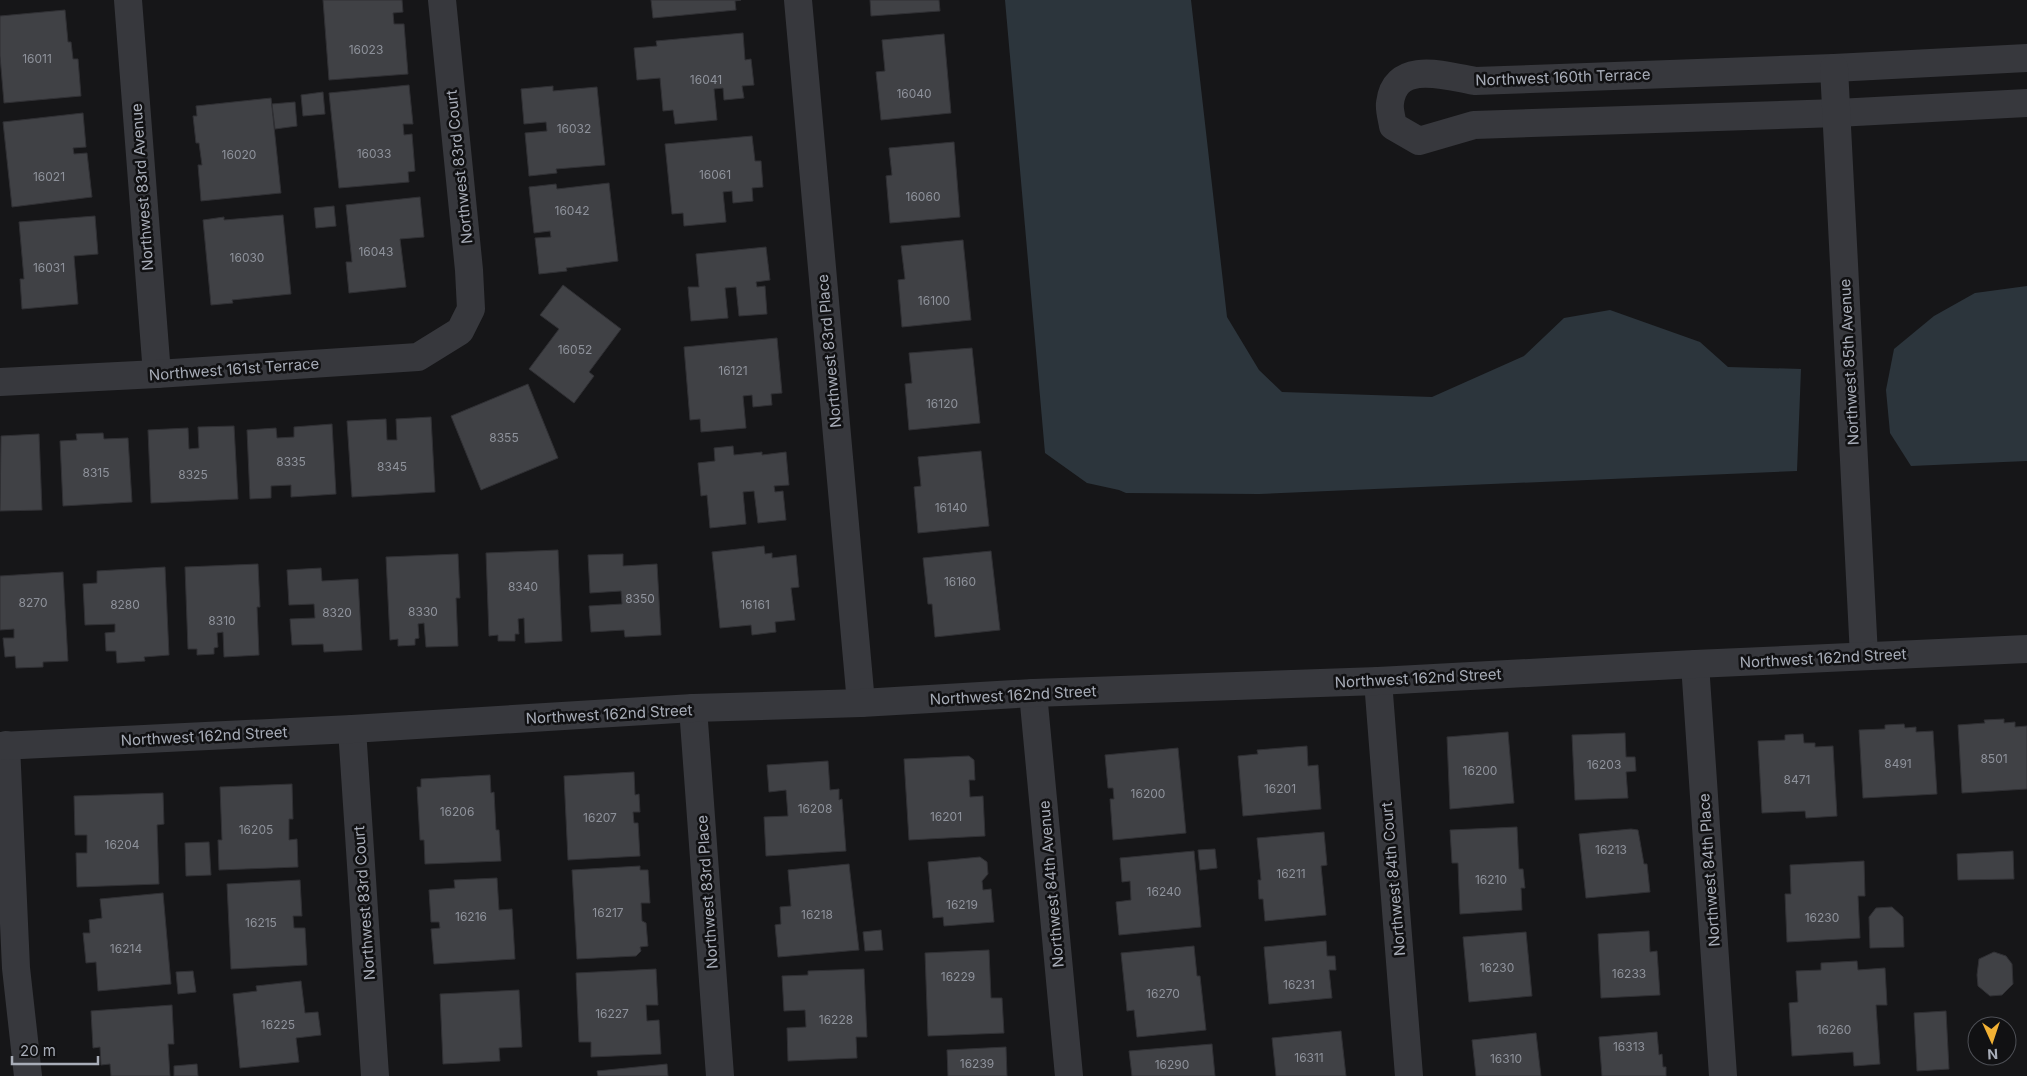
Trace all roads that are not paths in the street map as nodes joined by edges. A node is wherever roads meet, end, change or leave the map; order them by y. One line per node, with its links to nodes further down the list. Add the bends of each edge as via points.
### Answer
1 (128, 0): 9 (street, Northwest 83rd Avenue)
2 (442, 0): 8 (street, Northwest 83rd Court, via 471,309)
3 (798, 0): 16 (street, Northwest 83rd Place)
4 (2027, 58): 5 (street, Northwest 160th Terrace)
5 (1834, 68): 7 (street, Northwest 85th Avenue); 7 (street, Northwest 160th Terrace, via 1475,81 1425,72 1405,77 1397,83 1390,103 1393,126 1419,140 1474,125)
6 (2027, 103): 7 (street, Northwest 160th Terrace)
7 (1836, 113): 12 (street, Northwest 85th Avenue)
8 (460, 331): 9 (street, Northwest 161st Terrace, via 418,357)
9 (157, 374): 10 (street, Northwest 161st Terrace)
10 (0, 382)
11 (2027, 649): 12 (street, Northwest 162nd Street)
12 (1864, 656): 13 (street, Northwest 162nd Street)
13 (1695, 664): 14 (street, Northwest 162nd Street); 25 (street, Northwest 84th Place)
14 (1378, 681): 15 (street, Northwest 162nd Street); 24 (street, Northwest 84th Court)
15 (1033, 692): 16 (street, Northwest 162nd Street); 23 (street, Northwest 84th Avenue)
16 (861, 702): 17 (street, Northwest 162nd Street)
17 (693, 708): 18 (street, Northwest 162nd Street); 22 (street, Northwest 83rd Place)
18 (352, 729): 19 (street, Northwest 162nd Street); 21 (street, Northwest 83rd Court)
19 (3, 746): 20 (street, via 16,968)
20 (28, 1076)
21 (376, 1076)
22 (720, 1076)
23 (1069, 1076)
24 (1409, 1076)
25 (1723, 1076)

